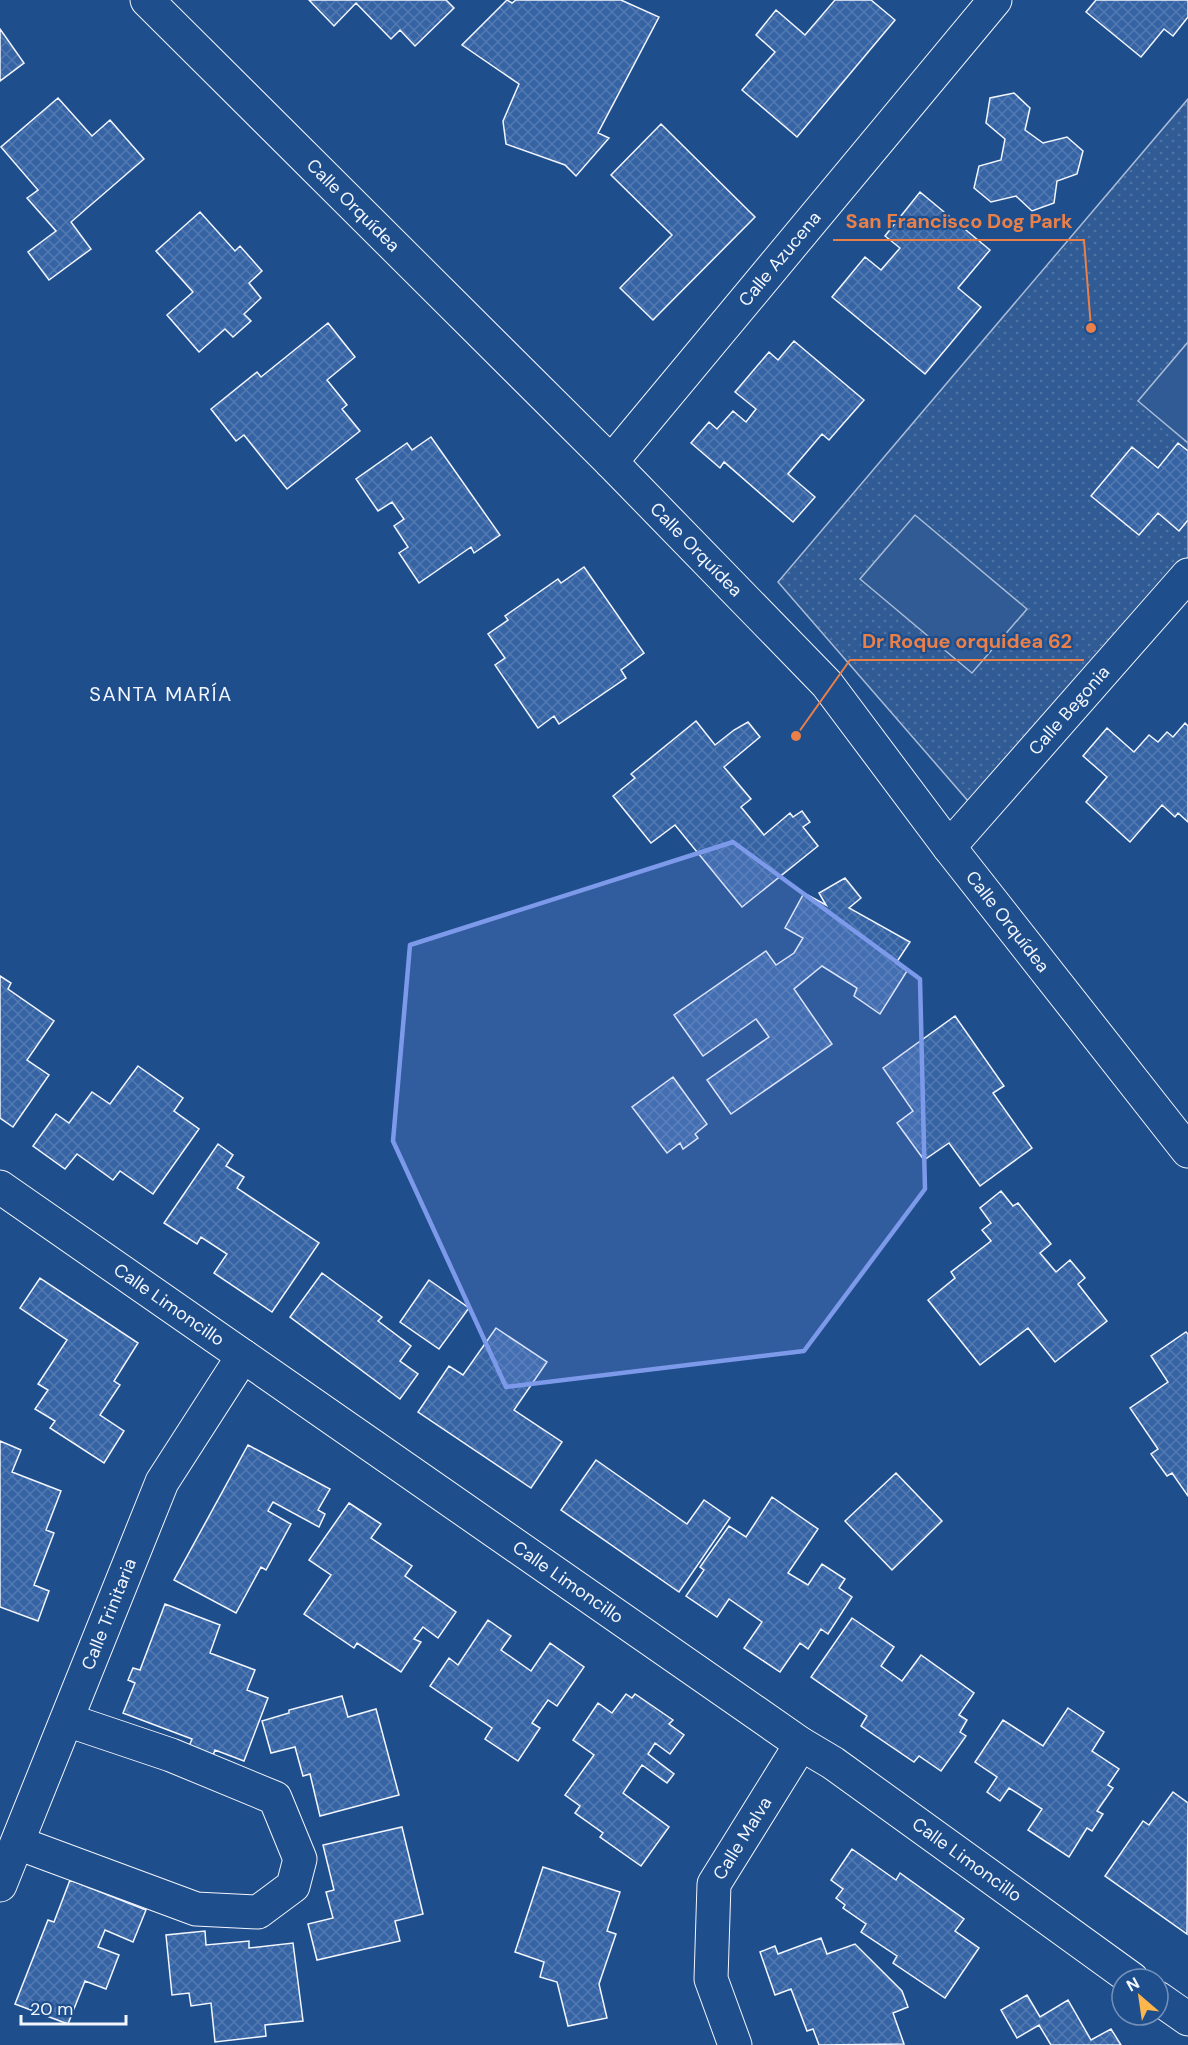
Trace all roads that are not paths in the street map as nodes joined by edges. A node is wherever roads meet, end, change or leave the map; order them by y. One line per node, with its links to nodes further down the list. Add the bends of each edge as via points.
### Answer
1 (147, 0): 3 (street, Calle Orquídea)
2 (995, 0): 3 (street, Calle Azucena)
3 (611, 462): 5 (street, Calle Orquídea, via 827,684)
4 (1188, 575): 5 (street, Calle Begonia)
5 (949, 847): 6 (street, Calle Orquídea)
6 (1188, 1151)
7 (0, 1187): 8 (street, Calle Limoncillo)
8 (243, 1356): 9 (street, Calle Trinitaria, via 162,1482); 10 (street, Calle Limoncillo)
9 (67, 1720): 11 (street, Calle Trinitaria); 11 (street, via 171,1755 275,1798 300,1859 293,1886 258,1912 196,1909)
10 (801, 1744): 13 (street, Calle Limoncillo, via 833,1762); 16 (street, Calle Malva, via 714,1884 711,1979)
11 (18, 1843): 12 (street, Calle Trinitaria)
12 (0, 1885)
13 (1115, 1967)
14 (1170, 2006): 15 (street)
15 (1188, 2019)
16 (735, 2045)

